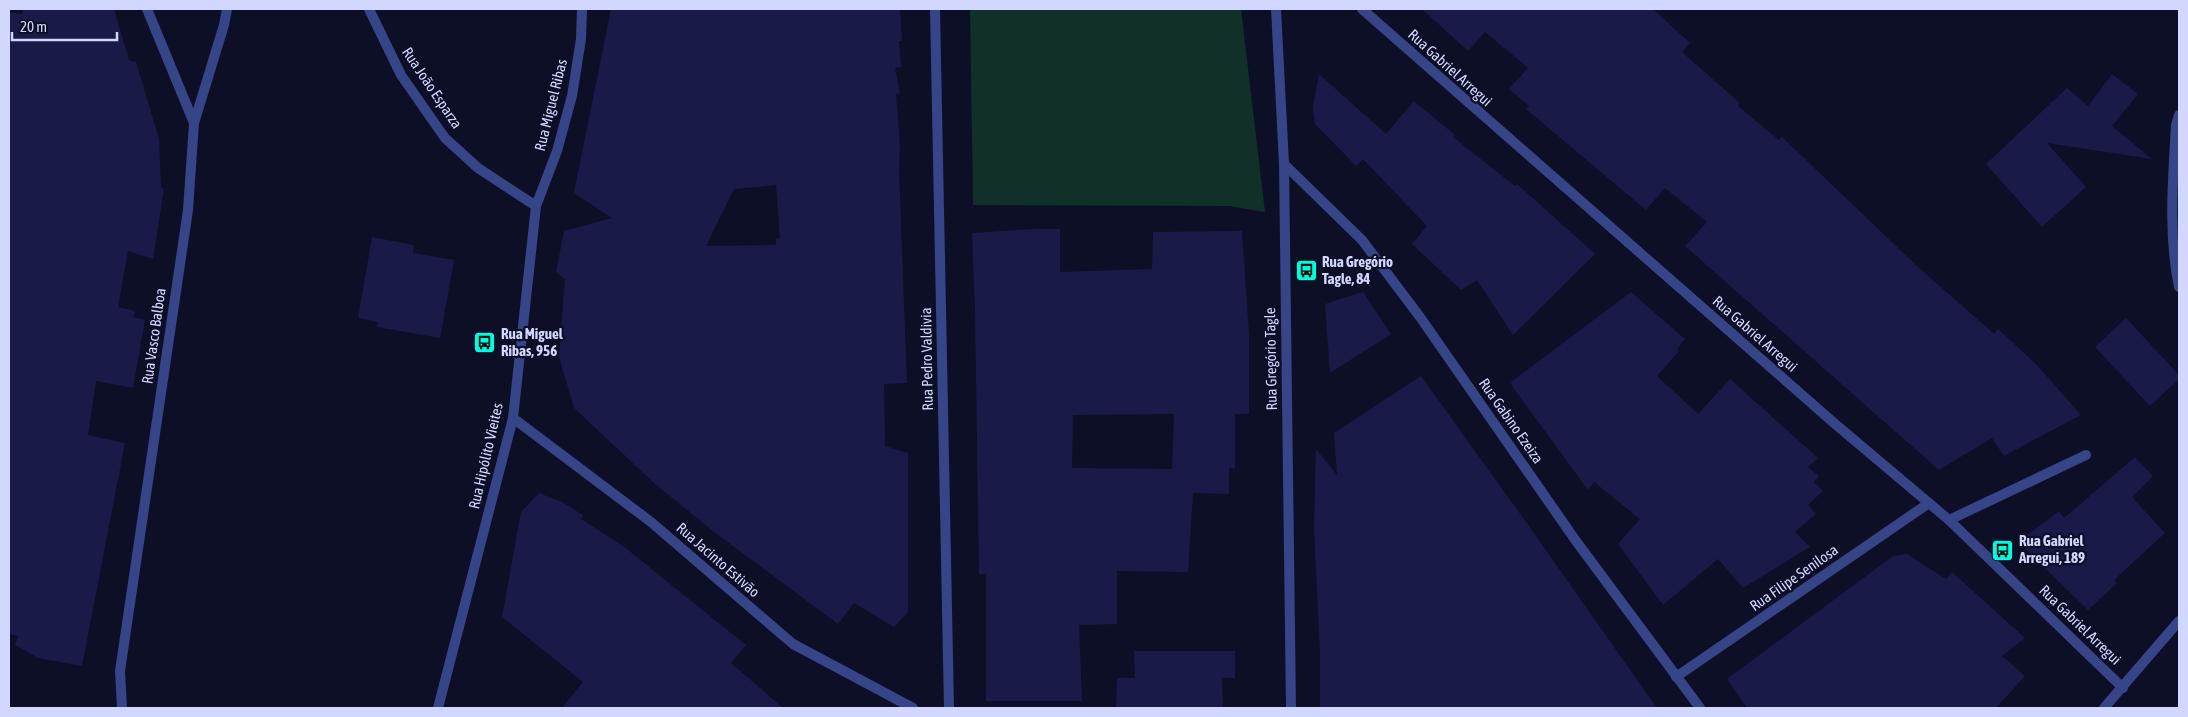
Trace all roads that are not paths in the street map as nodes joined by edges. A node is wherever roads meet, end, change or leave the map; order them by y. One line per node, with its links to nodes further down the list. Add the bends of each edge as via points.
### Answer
1 (147, 9): 9 (street)
2 (228, 9): 9 (street, Rua Vasco Balboa)
3 (369, 9): 11 (street, Rua João Esparza, via 402,75 445,138 478,168)
4 (582, 9): 11 (street, Rua Miguel Ribas, via 582,39 572,96 557,151)
5 (935, 9): 23 (street, Rua Pedro Valdivia)
6 (1276, 9): 10 (street, Rua Gregório Tagle)
7 (1362, 9): 15 (street, Rua Gabriel Arregui)
8 (2179, 116): 12 (street, via 2173,190 2174,260)
9 (194, 122): 20 (street, Rua Vasco Balboa, via 188,210 120,671)
10 (1284, 164): 18 (street, Rua Gabino Ezeiza, via 1362,240); 24 (street, Rua Gregório Tagle)
11 (536, 206): 13 (street, Rua Hipólito Vieites)
12 (2179, 287)
13 (513, 418): 21 (street, Rua Hipólito Vieites); 22 (street, Rua Jacinto Estivão, via 651,522 793,644)
14 (2086, 455): 16 (street)
15 (1929, 503): 16 (street, Rua Gabriel Arregui); 18 (street, Rua Filipe Senilosa)
16 (1950, 520): 19 (street, Rua Gabriel Arregui)
17 (2179, 621): 19 (street)
18 (1676, 677): 25 (street, Rua Gabino Ezeiza)
19 (2123, 688): 26 (street)
20 (122, 708)
21 (438, 708)
22 (913, 708)
23 (949, 708)
24 (1291, 708)
25 (1700, 708)
26 (2104, 708)

